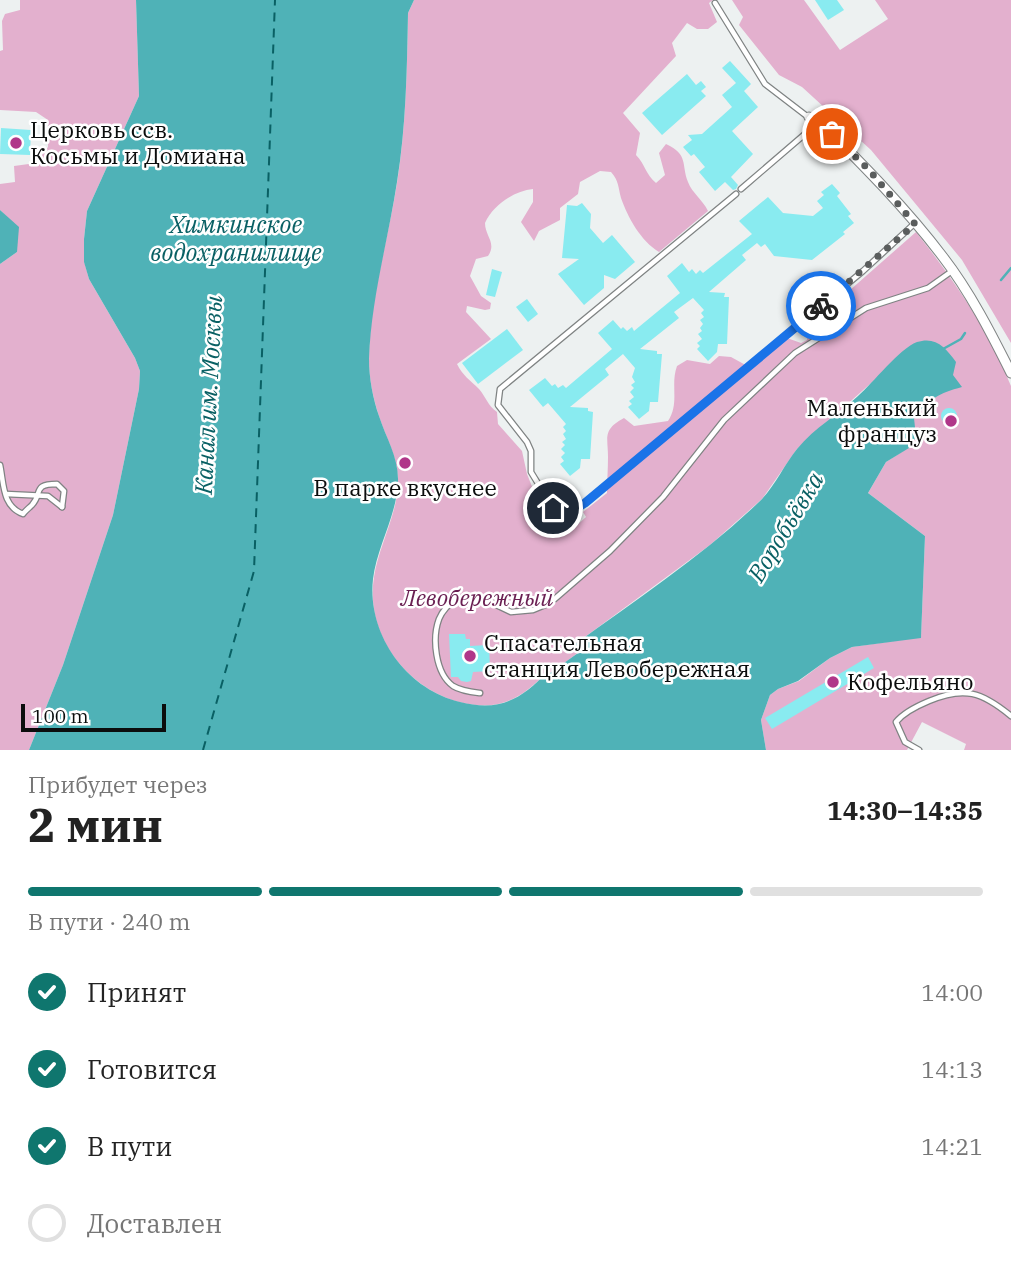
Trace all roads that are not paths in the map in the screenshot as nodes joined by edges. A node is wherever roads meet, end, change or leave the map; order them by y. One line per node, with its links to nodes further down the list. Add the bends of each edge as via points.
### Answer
1 (715, 3): 2 (lane, via 765,83)
2 (809, 117): 3 (street)
3 (819, 121): 4 (lane); 6 (street)
4 (741, 189)
5 (736, 194): 6 (lane, via 500,389 498,405 527,442 531,472 553,508 572,511 585,503)
6 (915, 224): 7 (street)
7 (953, 271): 8 (street); 12 (lane, via 928,288 866,308 795,353 724,420 654,506 610,551 550,603 511,612 477,600 457,598 451,603 439,619 436,635 442,672 452,685)
8 (1011, 373)
9 (0, 465): 10 (lane)
10 (6, 494): 11 (lane); 11 (lane, via 7,503 23,514 34,504)
11 (36, 494): 11 (lane, via 48,496 62,507 64,491 57,484 46,484)
12 (480, 693)
13 (1011, 716): 14 (lane, via 971,693 954,692 909,711 896,722 905,742)
14 (919, 750)

